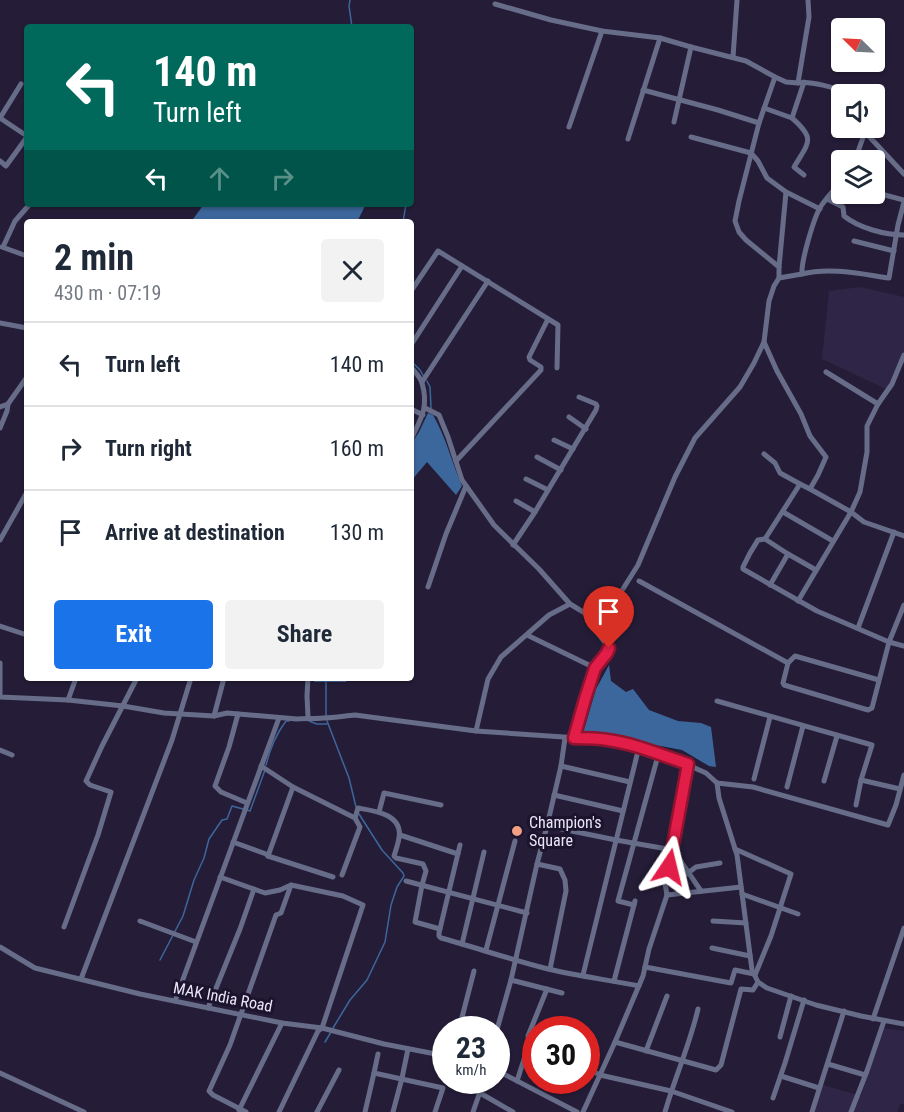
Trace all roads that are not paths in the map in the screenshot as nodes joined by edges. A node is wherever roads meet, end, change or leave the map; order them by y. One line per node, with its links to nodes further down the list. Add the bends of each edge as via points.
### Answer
1 (737, 0): 7 (street)
2 (808, 0): 9 (street, via 810,17)
3 (495, 4): 4 (street)
4 (602, 31): 5 (street); 19 (street)
5 (660, 38): 6 (street); 12 (street)
6 (691, 47): 7 (street); 13 (street)
7 (733, 57): 8 (street)
8 (775, 77): 9 (street); 14 (street)
9 (801, 83): 11 (street); 16 (street)
10 (21, 84): 15 (street)
11 (831, 87)
12 (643, 90): 13 (street); 23 (street)
13 (679, 100): 17 (street); 18 (street)
14 (764, 108): 16 (street); 18 (street)
15 (0, 118): 20 (street)
16 (792, 118): 28 (street, via 808,138 794,167)
17 (674, 123)
18 (759, 123): 25 (street)
19 (569, 126)
20 (24, 135)
21 (691, 137): 25 (street)
22 (870, 138): 27 (street)
23 (628, 139)
24 (24, 141): 26 (street, via 6,166)
25 (751, 153): 29 (street, via 767,178); 43 (street, via 735,221 746,240)
26 (0, 161)
27 (904, 174)
28 (804, 175)
29 (786, 192): 35 (street); 43 (street)
30 (831, 194): 32 (street)
31 (885, 196): 33 (street)
32 (827, 199): 35 (street); 36 (street, via 843,207 844,216 850,220)
33 (904, 201): 36 (street)
34 (27, 207): 39 (street)
35 (819, 209): 44 (street)
36 (897, 235): 37 (street); 40 (street)
37 (904, 236)
38 (854, 241): 40 (street)
39 (1, 247): 41 (street)
40 (894, 251): 44 (street, via 889,278 839,272)
41 (24, 255)
42 (462, 266): 46 (street); 47 (street, via 438,251); 51 (street)
43 (779, 267): 45 (street)
44 (802, 274): 45 (street)
45 (779, 278): 52 (street, via 769,301)
46 (488, 281): 48 (street); 57 (street)
47 (414, 287)
48 (548, 319): 54 (street, via 559,326); 74 (street, via 529,357 541,370)
49 (0, 323): 50 (street)
50 (24, 327)
51 (414, 340)
52 (764, 342): 79 (street, via 810,436 826,457); 100 (street, via 740,387 695,438 638,565)
53 (904, 356): 61 (street)
54 (557, 368)
55 (414, 371): 57 (street)
56 (826, 372): 61 (street)
57 (424, 379): 64 (street)
58 (24, 381): 60 (street)
59 (579, 397): 68 (street, via 598,405)
60 (8, 404): 62 (street); 67 (street)
61 (878, 404): 85 (street, via 867,426 860,492)
62 (0, 407)
63 (414, 410): 65 (street)
64 (429, 410): 65 (street); 74 (street, via 439,415)
65 (423, 415): 69 (street)
66 (569, 417): 68 (street)
67 (0, 428)
68 (586, 429): 71 (street)
69 (414, 433)
70 (554, 440): 71 (street)
71 (573, 448): 75 (street)
72 (764, 454): 77 (street, via 780,473)
73 (537, 457): 75 (street)
74 (456, 461): 78 (street)
75 (561, 470): 80 (street)
76 (526, 479): 80 (street)
77 (800, 484): 79 (street); 84 (street)
78 (466, 486): 91 (street); 96 (street)
79 (810, 489): 85 (street)
80 (548, 490): 83 (street)
81 (24, 497): 89 (street)
82 (516, 501): 83 (street)
83 (536, 512): 91 (street)
84 (783, 512): 88 (street); 90 (street)
85 (850, 512): 86 (street, via 864,522); 90 (street)
86 (894, 532): 87 (street); 102 (street)
87 (904, 536)
88 (765, 539): 92 (street); 95 (street, via 758,540 743,567)
89 (0, 540)
90 (833, 541): 93 (street)
91 (513, 545): 98 (street)
92 (788, 554): 93 (street); 95 (street)
93 (816, 570): 97 (street)
94 (639, 580): 108 (street)
95 (770, 585): 97 (street)
96 (428, 587)
97 (798, 601): 102 (street)
98 (570, 604): 100 (street); 104 (street, via 549,615)
99 (903, 608): 105 (street)
100 (598, 621): 109 (street, via 594,628 609,648)
101 (0, 626): 103 (street)
102 (858, 628): 105 (street)
103 (24, 633)
104 (527, 635): 109 (street); 127 (street, via 501,657 488,679)
105 (889, 642): 106 (street); 110 (street)
106 (904, 646)
107 (0, 663): 116 (street)
108 (788, 663): 110 (street, via 795,656); 110 (street, via 784,684 868,710 872,708)
109 (595, 668): 130 (street)
110 (879, 680)
111 (75, 681): 117 (street)
112 (136, 681): 119 (street)
113 (190, 681): 120 (street)
114 (223, 681): 122 (street)
115 (308, 681): 123 (street)
116 (0, 698): 117 (street)
117 (68, 700): 119 (street)
118 (717, 701): 124 (street)
119 (123, 706): 120 (street); 194 (street, via 86,782 111,792)
120 (179, 714): 122 (street); 209 (street)
121 (238, 714): 122 (street); 125 (street); 148 (street, via 215,786)
122 (213, 716)
123 (308, 717): 125 (street); 127 (street, via 355,715)
124 (770, 717): 126 (street); 139 (street)
125 (279, 718): 136 (street)
126 (803, 726): 128 (street); 145 (street)
127 (476, 731): 129 (street)
128 (837, 736): 140 (street, via 872,745); 141 (street)
129 (565, 738): 130 (street); 137 (street)
130 (574, 738): 131 (street)
131 (639, 747): 133 (street); 142 (street)
132 (0, 750): 134 (street)
133 (659, 753): 135 (street); 161 (street)
134 (12, 755)
135 (688, 764): 143 (street, via 706,772); 164 (street)
136 (261, 766): 144 (street); 148 (street)
137 (561, 766): 142 (street); 147 (street)
138 (904, 775): 146 (street)
139 (754, 779)
140 (861, 780): 146 (street); 149 (street)
141 (824, 781)
142 (630, 782): 153 (street)
143 (717, 783): 151 (street, via 753,787 888,825); 163 (street)
144 (294, 787): 155 (street); 167 (street)
145 (787, 787)
146 (900, 789): 151 (street)
147 (554, 795): 153 (street); 156 (street)
148 (248, 803): 160 (street)
149 (856, 804)
150 (441, 805): 154 (street, via 384,793)
151 (896, 805): 152 (street)
152 (904, 808)
153 (623, 811): 158 (street)
154 (379, 812): 155 (street, via 358,808); 157 (street, via 397,823)
155 (355, 818): 173 (street, via 360,827)
156 (548, 826): 158 (street); 170 (street)
157 (400, 835): 166 (street); 179 (street, via 394,856 423,864 426,871)
158 (616, 840): 161 (street); 208 (street)
159 (515, 841): 187 (street)
160 (233, 842): 167 (street); 174 (street)
161 (634, 843): 164 (street); 211 (street, via 618,901 635,903)
162 (460, 845): 166 (street)
163 (735, 849): 180 (street); 188 (street, via 791,874)
164 (673, 850): 168 (street); 177 (street)
165 (484, 852): 186 (street)
166 (458, 854): 183 (street)
167 (268, 856): 175 (street)
168 (680, 861): 171 (street); 172 (street)
169 (720, 863): 171 (street)
170 (537, 864): 189 (street); 205 (street, via 560,869 565,880)
171 (696, 867): 172 (street)
172 (688, 872): 177 (street, via 677,881); 182 (street)
173 (342, 875)
174 (220, 877): 181 (street); 197 (street)
175 (333, 877)
176 (406, 881): 179 (street)
177 (665, 883): 185 (street)
178 (291, 885): 181 (street, via 265,893); 223 (street, via 281,913 276,915); 231 (street, via 343,896 363,905)
179 (422, 885): 183 (street); 196 (street, via 414,922)
180 (741, 887): 182 (street); 184 (street)
181 (254, 889): 220 (street)
182 (701, 891): 185 (street)
183 (448, 892): 186 (street); 196 (street)
184 (742, 894): 188 (street); 193 (street)
185 (667, 895): 204 (street)
186 (473, 899): 187 (street); 198 (street)
187 (498, 905): 189 (street); 201 (street)
188 (780, 908): 190 (street); 207 (street)
189 (527, 913): 203 (street)
190 (798, 914)
191 (140, 921): 197 (street)
192 (713, 921): 193 (street)
193 (746, 923): 202 (street)
194 (64, 927)
195 (904, 928): 227 (street)
196 (440, 929): 198 (street, via 441,938)
197 (196, 942): 219 (street)
198 (462, 944): 201 (street)
199 (0, 947): 209 (street, MAK India Road, via 36,968)
200 (712, 948): 202 (street)
201 (486, 950): 203 (street)
202 (750, 957): 207 (street)
203 (514, 960): 205 (street); 210 (street)
204 (645, 967): 207 (street, via 731,983 735,970); 213 (street)
205 (550, 969): 208 (street)
206 (474, 971): 224 (street)
207 (754, 974): 212 (street)
208 (583, 975): 211 (street)
209 (81, 979): 219 (street, MAK India Road)
210 (511, 980): 214 (street); 225 (street)
211 (614, 981): 213 (street)
212 (758, 982): 217 (street); 238 (street, via 753,990 741,989 721,1065 716,1070)
213 (639, 986): 233 (street)
214 (547, 989): 215 (street); 226 (street)
215 (562, 993)
216 (667, 996): 235 (street)
217 (791, 996): 218 (street); 232 (street)
218 (804, 1000): 222 (street); 246 (street)
219 (175, 1001): 220 (street, MAK India Road)
220 (208, 1008): 223 (street, MAK India Road)
221 (698, 1009): 238 (street)
222 (844, 1011): 227 (street); 239 (street)
223 (242, 1015): 229 (street, MAK India Road); 256 (street, via 209,1091)
224 (462, 1016)
225 (501, 1016)
226 (536, 1016)
227 (873, 1019): 228 (street)
228 (884, 1021): 230 (street); 245 (street)
229 (282, 1023): 231 (street, MAK India Road); 256 (street)
230 (904, 1024)
231 (328, 1030): 234 (street, MAK India Road); 258 (street, via 318,1031)
232 (780, 1037)
233 (615, 1042): 235 (street); 244 (street)
234 (408, 1049): 236 (street, MAK India Road); 248 (street)
235 (646, 1051): 238 (street)
236 (432, 1053)
237 (378, 1054): 243 (street)
238 (682, 1060): 251 (street)
239 (828, 1064): 245 (street); 250 (street)
240 (522, 1069): 249 (street)
241 (339, 1070): 259 (street)
242 (0, 1073): 257 (street)
243 (374, 1073): 248 (street); 260 (street)
244 (600, 1075): 251 (street)
245 (865, 1075): 270 (street)
246 (781, 1076): 250 (street); 255 (street)
247 (510, 1077): 249 (street)
248 (402, 1078): 261 (street); 262 (street, via 443,1088)
249 (517, 1081): 265 (street)
250 (819, 1088): 269 (street)
251 (671, 1091): 267 (street); 268 (street)
252 (480, 1094): 263 (street)
253 (482, 1094): 264 (street)
254 (591, 1094): 266 (street)
255 (773, 1098)
256 (241, 1111)
257 (84, 1112)
258 (279, 1112)
259 (317, 1112)
260 (364, 1112)
261 (393, 1112)
262 (435, 1112)
263 (473, 1112)
264 (511, 1112)
265 (577, 1112)
266 (583, 1112)
267 (665, 1112)
268 (732, 1112)
269 (812, 1112)
270 (851, 1112)

